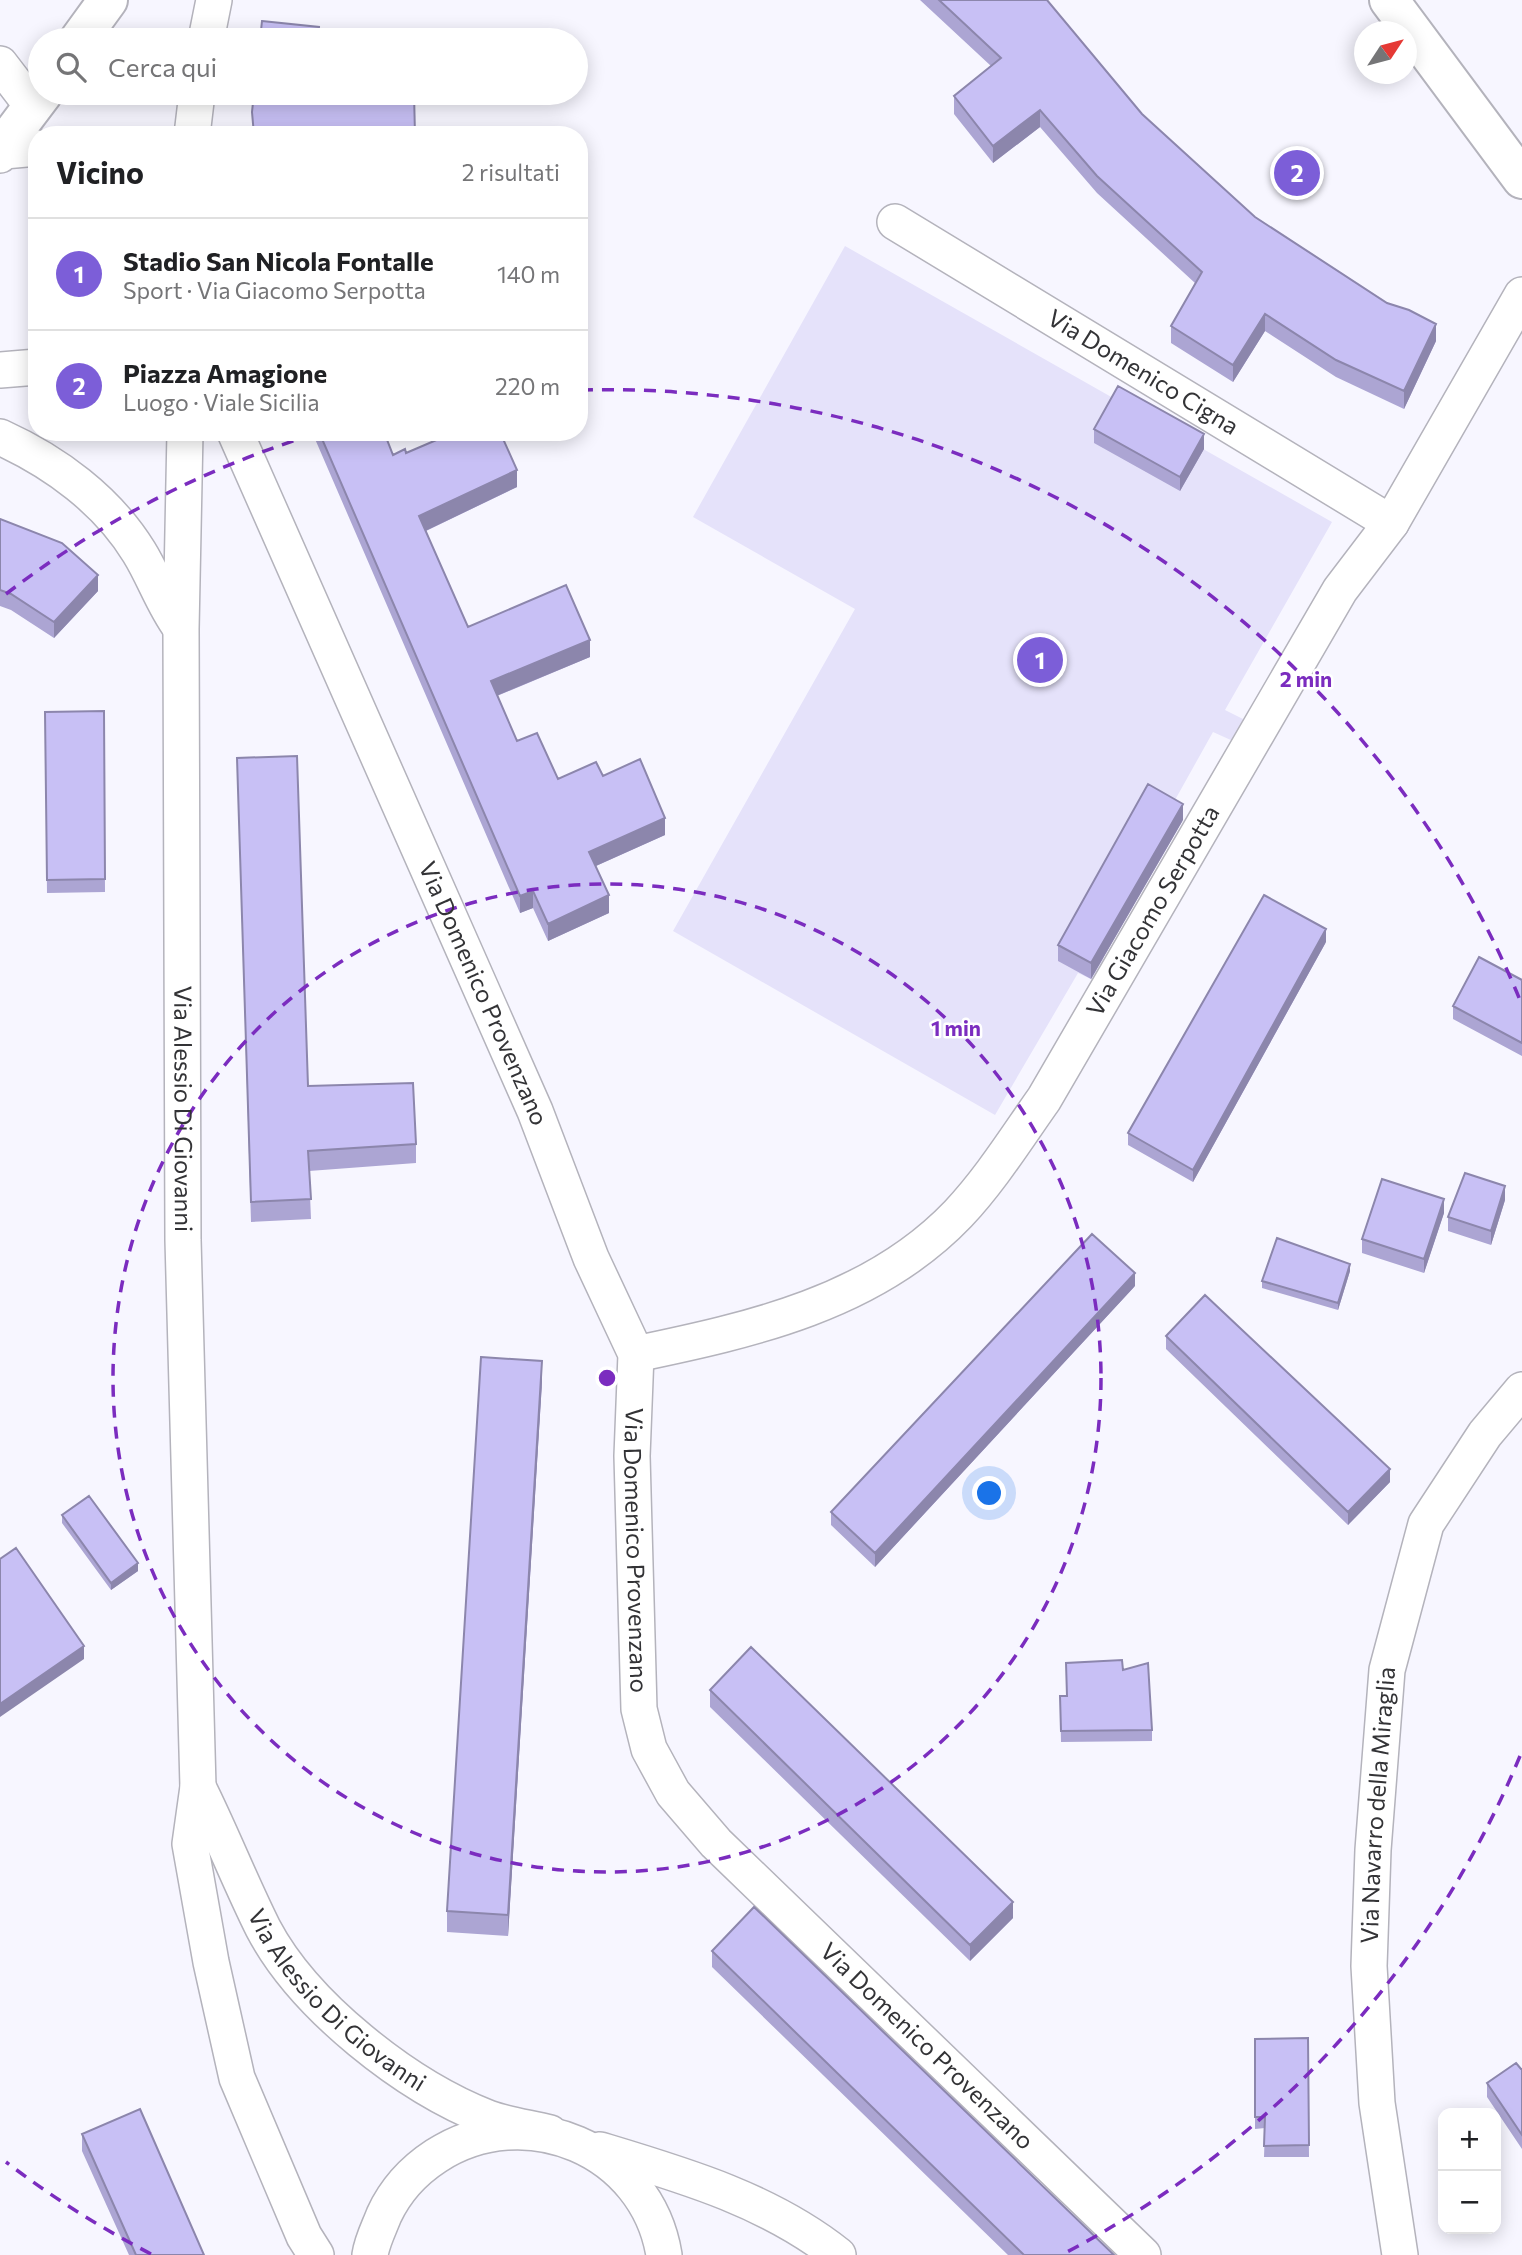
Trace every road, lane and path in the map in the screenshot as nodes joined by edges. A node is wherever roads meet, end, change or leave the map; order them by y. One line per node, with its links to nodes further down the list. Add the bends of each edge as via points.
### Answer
1 (108, 0): 4 (street)
2 (214, 0): 5 (street)
3 (1389, 0): 13 (street)
4 (88, 28)
5 (208, 28)
6 (0, 64): 7 (street)
7 (28, 91)
8 (34, 105): 12 (street)
9 (196, 105): 10 (street)
10 (193, 126)
11 (28, 149): 12 (street)
12 (0, 152)
13 (1522, 179)
14 (895, 222): 21 (street, Via Domenico Cigna)
15 (1522, 295): 21 (street, Via Giacomo Serpotta)
16 (28, 368): 17 (street)
17 (0, 370)
18 (0, 437): 22 (street, via 59,469 114,519 137,548)
19 (185, 441): 22 (street, Via Alessio Di Giovanni)
20 (239, 441): 23 (street, Via Domenico Provenzano, via 535,1111 591,1258)
21 (1391, 523): 23 (street, Via Giacomo Serpotta, via 1340,590 1044,1098 993,1172 957,1214 911,1255 866,1285 739,1333)
22 (181, 629): 25 (street, Via Alessio Di Giovanni, via 183,1240)
23 (636, 1354): 31 (street, Via Domenico Provenzano, via 632,1456 639,1709 649,1749 667,1782 716,1843)
24 (1522, 1390): 32 (street, Via Navarro della Miraglia, via 1485,1434 1426,1524 1387,1670 1369,1966 1377,2103)
25 (198, 1787): 26 (street, Via Alessio Di Giovanni, via 264,1929 302,1983 362,2043 434,2091 489,2118); 27 (street, Via Alessio Di Giovanni, via 190,1844 237,2078)
26 (566, 2139): 28 (street, via 498,2130 459,2141 415,2169 391,2198); 29 (street, Via Alessio Di Giovanni, via 624,2175 652,2218); 30 (street, via 758,2205 806,2229)
27 (316, 2255)
28 (370, 2255)
29 (664, 2255)
30 (838, 2255)
31 (1143, 2255)
32 (1400, 2255)

